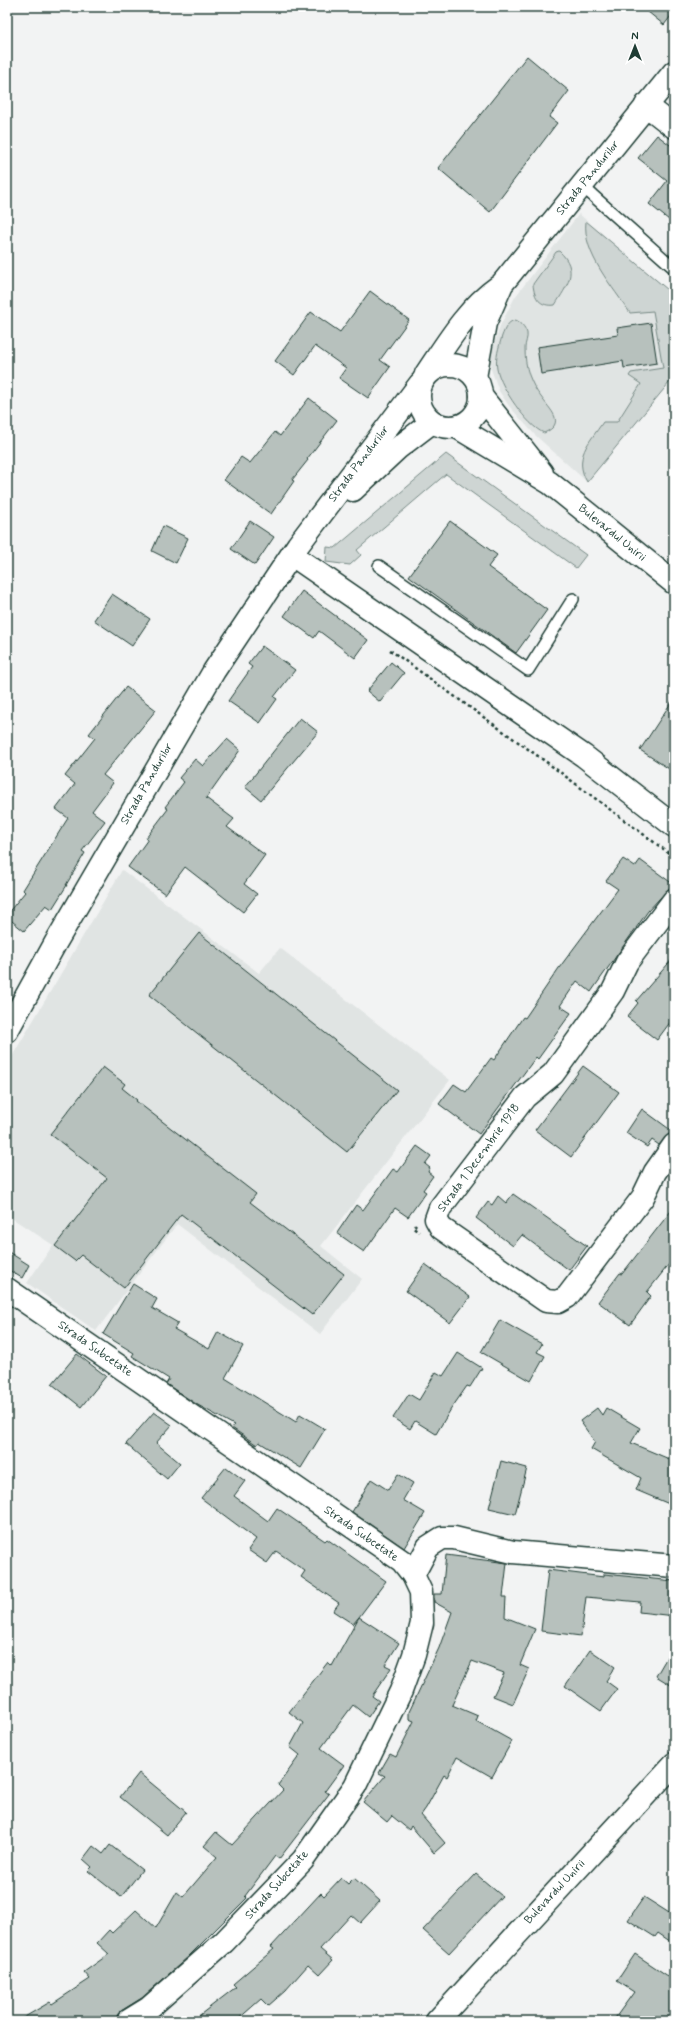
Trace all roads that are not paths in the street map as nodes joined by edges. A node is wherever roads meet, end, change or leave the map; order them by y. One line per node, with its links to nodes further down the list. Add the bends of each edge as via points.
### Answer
1 (674, 72): 2 (main road, Strada Pandurilor)
2 (646, 105): 3 (main road); 4 (main road, Strada Pandurilor)
3 (674, 127)
4 (581, 185): 5 (lane); 6 (main road, Strada Pandurilor)
5 (674, 268)
6 (502, 284): 7 (main road, Strada Pandurilor, via 486,295 470,312); 8 (main road, Strada Pandurilor, via 485,323)
7 (423, 380): 8 (main road, via 432,369 451,364 464,368); 9 (main road, via 418,395 419,405 424,415); 12 (main road, Strada Pandurilor)
8 (478, 386): 10 (main road, via 480,406 475,416); 11 (main road, Bulevardul Unirii)
9 (432, 422): 10 (main road, via 440,426); 12 (main road, Strada Pandurilor, via 373,470)
10 (457, 427): 11 (main road, Bulevardul Unirii)
11 (550, 483): 14 (main road, Bulevardul Unirii)
12 (295, 550): 16 (main road, via 584,756); 18 (main road, Strada Pandurilor, via 214,670)
13 (379, 566): 15 (lane, via 528,670)
14 (674, 583)
15 (573, 599)
16 (674, 826)
17 (674, 900): 19 (main road, Strada 1 Decembrie 1918, via 627,962 613,991 553,1074 525,1097 440,1208 436,1219 441,1228 546,1300 558,1302 567,1297 643,1198 655,1172)
18 (7, 1031)
19 (674, 1145)
20 (7, 1289): 22 (main road, Strada Subcetate, via 402,1561)
21 (674, 1566): 22 (main road, via 513,1552 454,1538 442,1538 428,1547)
22 (413, 1575): 24 (main road, Strada Subcetate, via 421,1592 422,1623 414,1655 401,1691 355,1786 303,1860 224,1942 149,2008)
23 (674, 1764): 25 (main road, Bulevardul Unirii)
24 (128, 2021)
25 (437, 2021)

